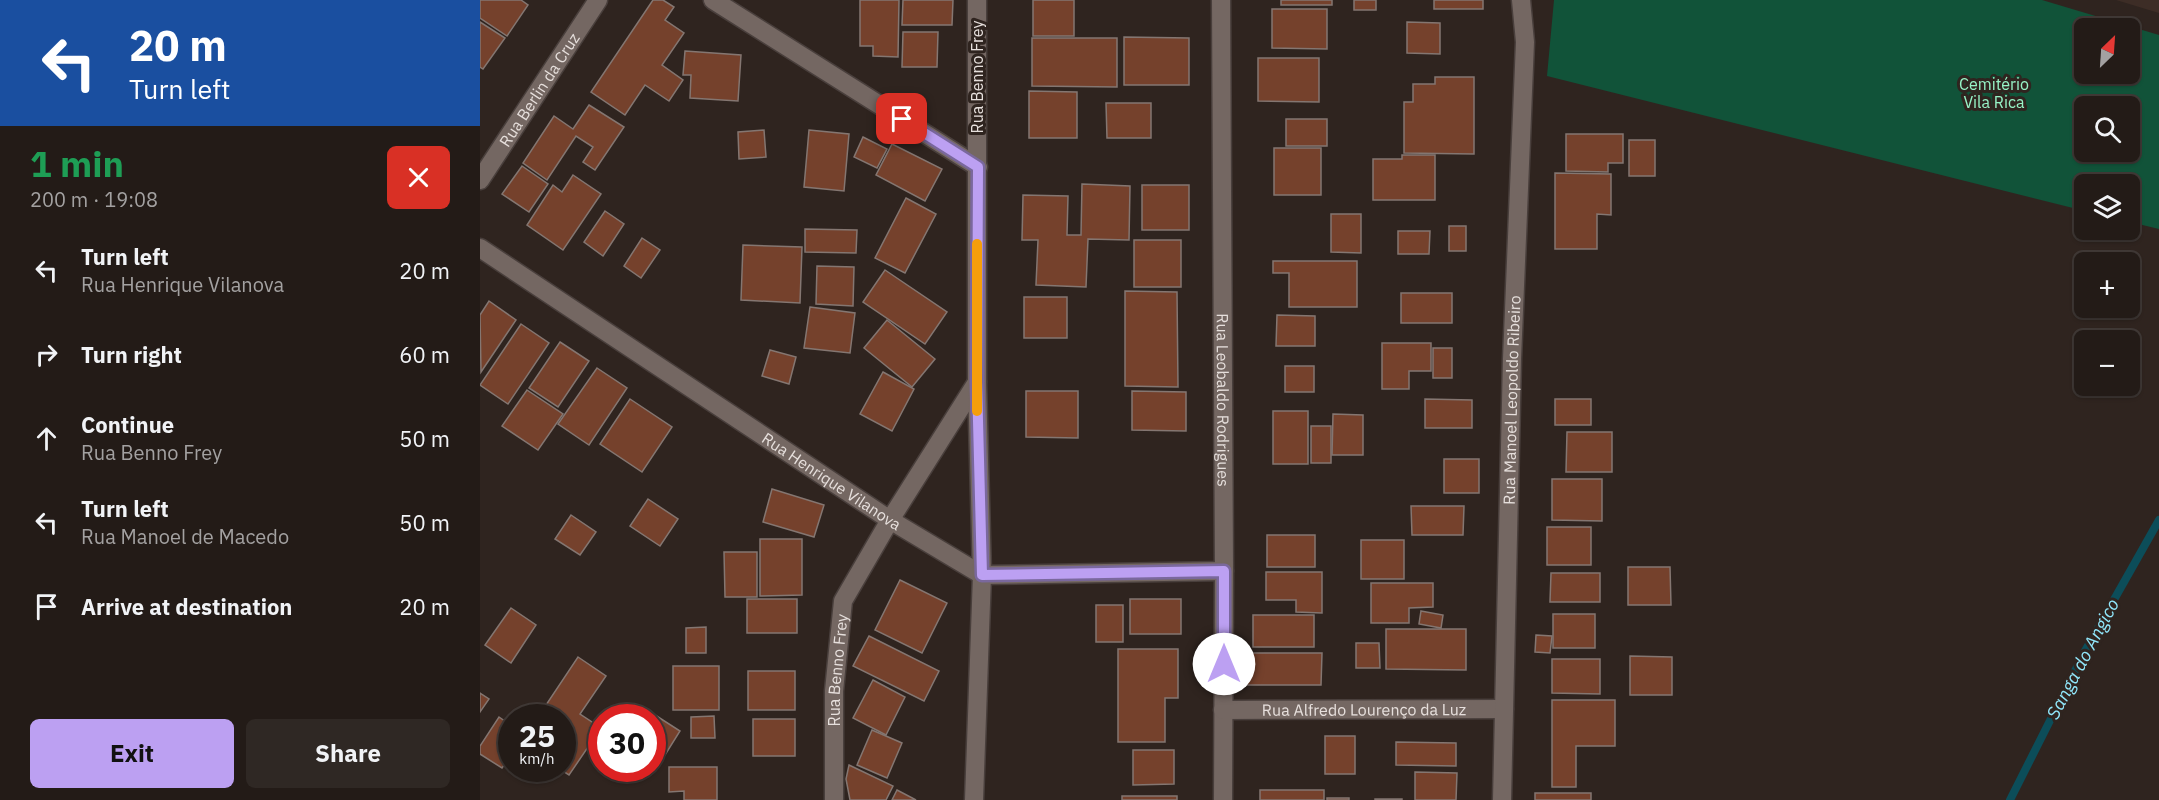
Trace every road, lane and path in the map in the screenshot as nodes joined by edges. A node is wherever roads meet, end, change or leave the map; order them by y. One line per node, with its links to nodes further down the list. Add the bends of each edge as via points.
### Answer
1 (598, 0): 7 (street, Rua Berlin da Cruz)
2 (713, 0): 6 (street)
3 (977, 0): 6 (street, Rua Benno Frey)
4 (1221, 0): 11 (street, Rua Leobaldo Rodrigues)
5 (1521, 0): 13 (street, Rua Manoel Leopoldo Ribeiro, via 1524,42)
6 (978, 167): 9 (street, Rua Benno Frey)
7 (480, 180)
8 (480, 248): 10 (street, Rua Henrique Vilanova)
9 (977, 382): 10 (street, Rua Benno Frey); 12 (street)
10 (890, 520): 12 (street, Rua Henrique Vilanova); 15 (street, Rua Benno Frey, via 843,601 834,691)
11 (1224, 571): 12 (street); 14 (street, Rua Leobaldo Rodrigues)
12 (982, 575): 16 (street)
13 (1504, 709): 14 (street, Rua Alfredo Lourenço da Luz); 18 (street, Rua Manoel Leopoldo Ribeiro)
14 (1223, 710): 17 (street, Rua Leobaldo Rodrigues)
15 (834, 800)
16 (974, 800)
17 (1223, 800)
18 (1502, 800)

